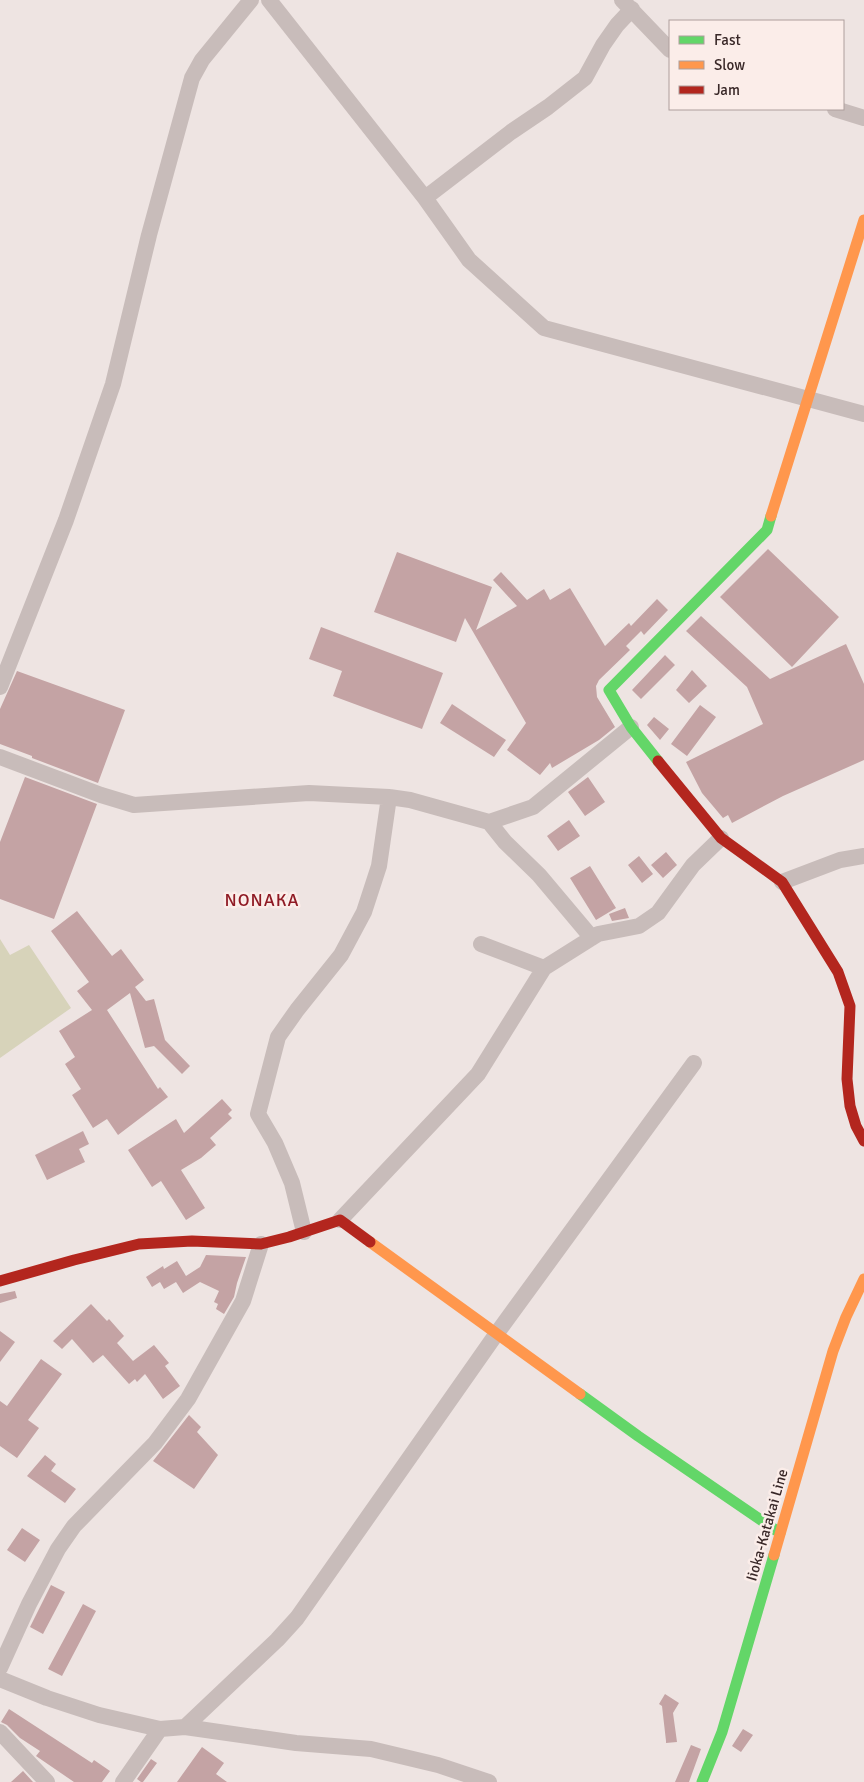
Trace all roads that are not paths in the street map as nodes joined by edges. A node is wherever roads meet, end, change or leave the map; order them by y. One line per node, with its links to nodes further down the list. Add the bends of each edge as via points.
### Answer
1 (252, 0): 11 (street, via 202,60 192,78 113,384 66,520)
2 (269, 0): 7 (street)
3 (627, 5): 4 (street); 7 (street, via 585,78)
4 (669, 49)
5 (838, 110): 6 (street)
6 (864, 118)
7 (425, 198): 9 (street, via 469,260 544,328)
8 (864, 220): 9 (street)
9 (807, 399): 10 (street); 12 (street, via 767,530 609,690)
10 (864, 414)
11 (0, 687)
12 (631, 727): 15 (street, via 533,807); 16 (street)
13 (0, 757): 14 (street, via 101,796 134,805 310,793)
14 (389, 797): 15 (street); 25 (street, via 379,866 364,912 341,955 278,1037 258,1114 292,1183)
15 (489, 822): 19 (street)
16 (722, 838): 18 (street); 19 (street, via 693,865 658,914 639,926)
17 (864, 856): 18 (street, via 840,860)
18 (782, 882): 23 (street, via 838,972 850,1006 847,1079 850,1106)
19 (592, 938): 21 (street)
20 (481, 944): 21 (street)
21 (544, 968): 24 (street, via 478,1074)
22 (694, 1063): 29 (street)
23 (864, 1141)
24 (340, 1220): 25 (street); 29 (street)
25 (304, 1232): 26 (street)
26 (261, 1244): 28 (street, via 192,1241 139,1244); 31 (street, via 243,1301 188,1399 155,1443 74,1526 28,1604)
27 (864, 1279): 30 (street, Iioka-Katakai Line, via 833,1351)
28 (0, 1281)
29 (498, 1334): 30 (street, via 638,1436); 33 (street, via 297,1618)
30 (780, 1533): 39 (street, Iioka-Katakai Line, via 722,1732)
31 (0, 1668)
32 (0, 1678): 34 (street, via 99,1715)
33 (185, 1727): 34 (street); 38 (street, via 296,1743 371,1749 438,1765)
34 (160, 1729): 37 (street)
35 (0, 1732): 36 (street)
36 (47, 1782)
37 (123, 1782)
38 (489, 1782)
39 (702, 1782)

